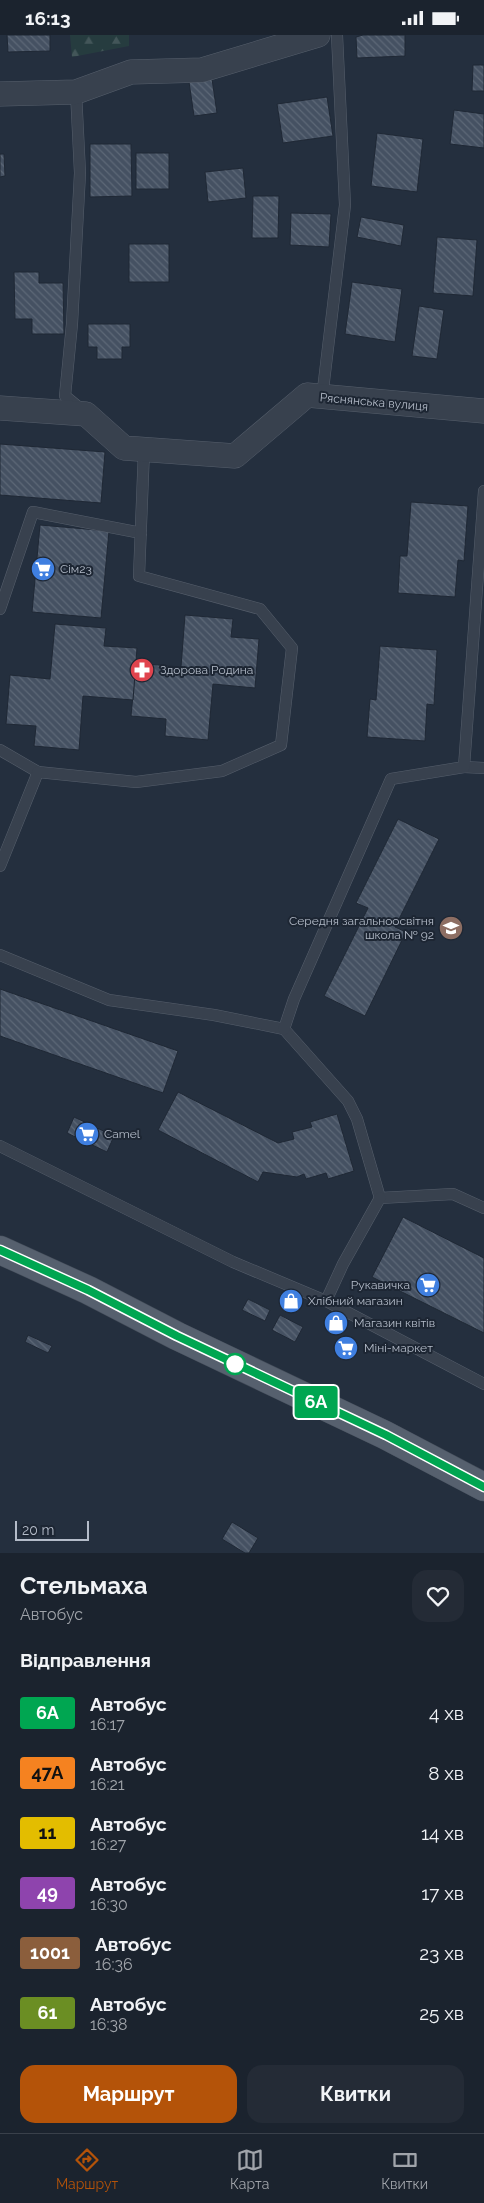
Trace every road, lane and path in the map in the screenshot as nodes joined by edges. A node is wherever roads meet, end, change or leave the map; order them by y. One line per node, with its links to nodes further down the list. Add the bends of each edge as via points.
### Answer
1 (318, 35): 3 (street, via 202,71 131,72)
2 (337, 35): 5 (lane, via 345,205)
3 (76, 93): 4 (street); 8 (lane, via 80,173 65,396)
4 (0, 95)
5 (322, 398): 7 (street, Ряснянська вулиця); 9 (street, Ряснянська вулиця, via 307,395 235,456)
6 (0, 408): 8 (street)
7 (484, 411)
8 (86, 414): 9 (street, Ряснянська вулиця, via 124,448)
9 (144, 449): 11 (lane)
10 (484, 491): 14 (lane)
11 (141, 533): 12 (lane, via 33,512); 16 (lane, via 139,576 260,609 292,648 281,745 222,771 136,782)
12 (0, 609)
13 (0, 750): 16 (lane)
14 (464, 767): 15 (lane); 19 (lane, via 392,779 294,999)
15 (484, 768)
16 (38, 772): 17 (lane)
17 (0, 866)
18 (0, 955): 19 (lane, via 109,1000)
19 (284, 1029): 21 (lane, via 348,1101 357,1119)
20 (0, 1146): 24 (lane, via 233,1262)
21 (380, 1198): 22 (lane, via 453,1194); 24 (lane)
22 (484, 1207)
23 (0, 1250): 26 (main road, via 386,1435)
24 (326, 1301): 25 (lane)
25 (484, 1383)
26 (484, 1487)

